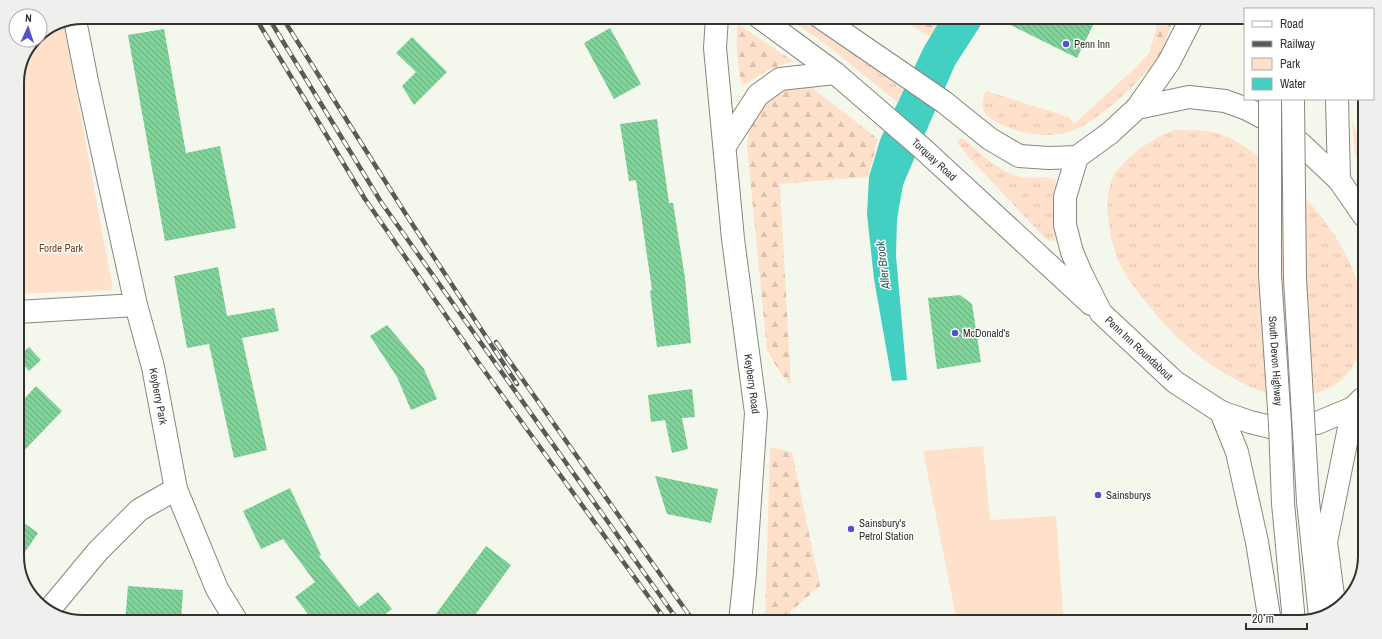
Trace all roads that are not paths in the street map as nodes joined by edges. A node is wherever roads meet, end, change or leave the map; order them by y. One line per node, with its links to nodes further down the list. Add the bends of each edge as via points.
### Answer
1 (717, 24): 11 (main road, Keyberry Road, via 715,48)
2 (768, 24): 6 (main road, Torquay Road)
3 (830, 24): 12 (main road, via 944,102 990,139 1019,156)
4 (1189, 24): 10 (main road, via 1170,62)
5 (76, 25): 15 (main road)
6 (835, 73): 11 (main road, via 780,79 758,95); 17 (main road, Torquay Road, via 922,148)
7 (1270, 100): 27 (main road, South Devon Highway, bridge, via 1270,274 1283,503)
8 (1293, 100): 23 (main road, bridge, via 1296,279 1308,502)
9 (1337, 100): 13 (main road)
10 (1137, 108): 12 (main road, via 1110,133); 13 (main road, via 1189,97 1225,101 1268,120 1301,144)
11 (725, 146): 25 (main road, Keyberry Road, via 733,239 756,413)
12 (1077, 157): 17 (main road, Penn Inn Roundabout, via 1066,197 1065,225 1072,252)
13 (1339, 180): 14 (main road)
14 (1358, 207)
15 (136, 305): 16 (main road); 20 (main road, Keyberry Park, via 153,367)
16 (24, 312)
17 (1101, 313): 19 (main road, Penn Inn Roundabout, via 1175,382)
18 (1357, 403): 19 (main road, Penn Inn Roundabout, via 1317,422 1279,429); 21 (main road, via 1326,542)
19 (1221, 412): 26 (main road, via 1239,459 1257,542)
20 (176, 489): 22 (main road, via 139,510 98,551); 24 (main road, Keyberry Park, via 217,590)
21 (1334, 603)
22 (52, 606)
23 (1320, 611)
24 (233, 615)
25 (741, 615)
26 (1269, 615)
27 (1293, 615)

